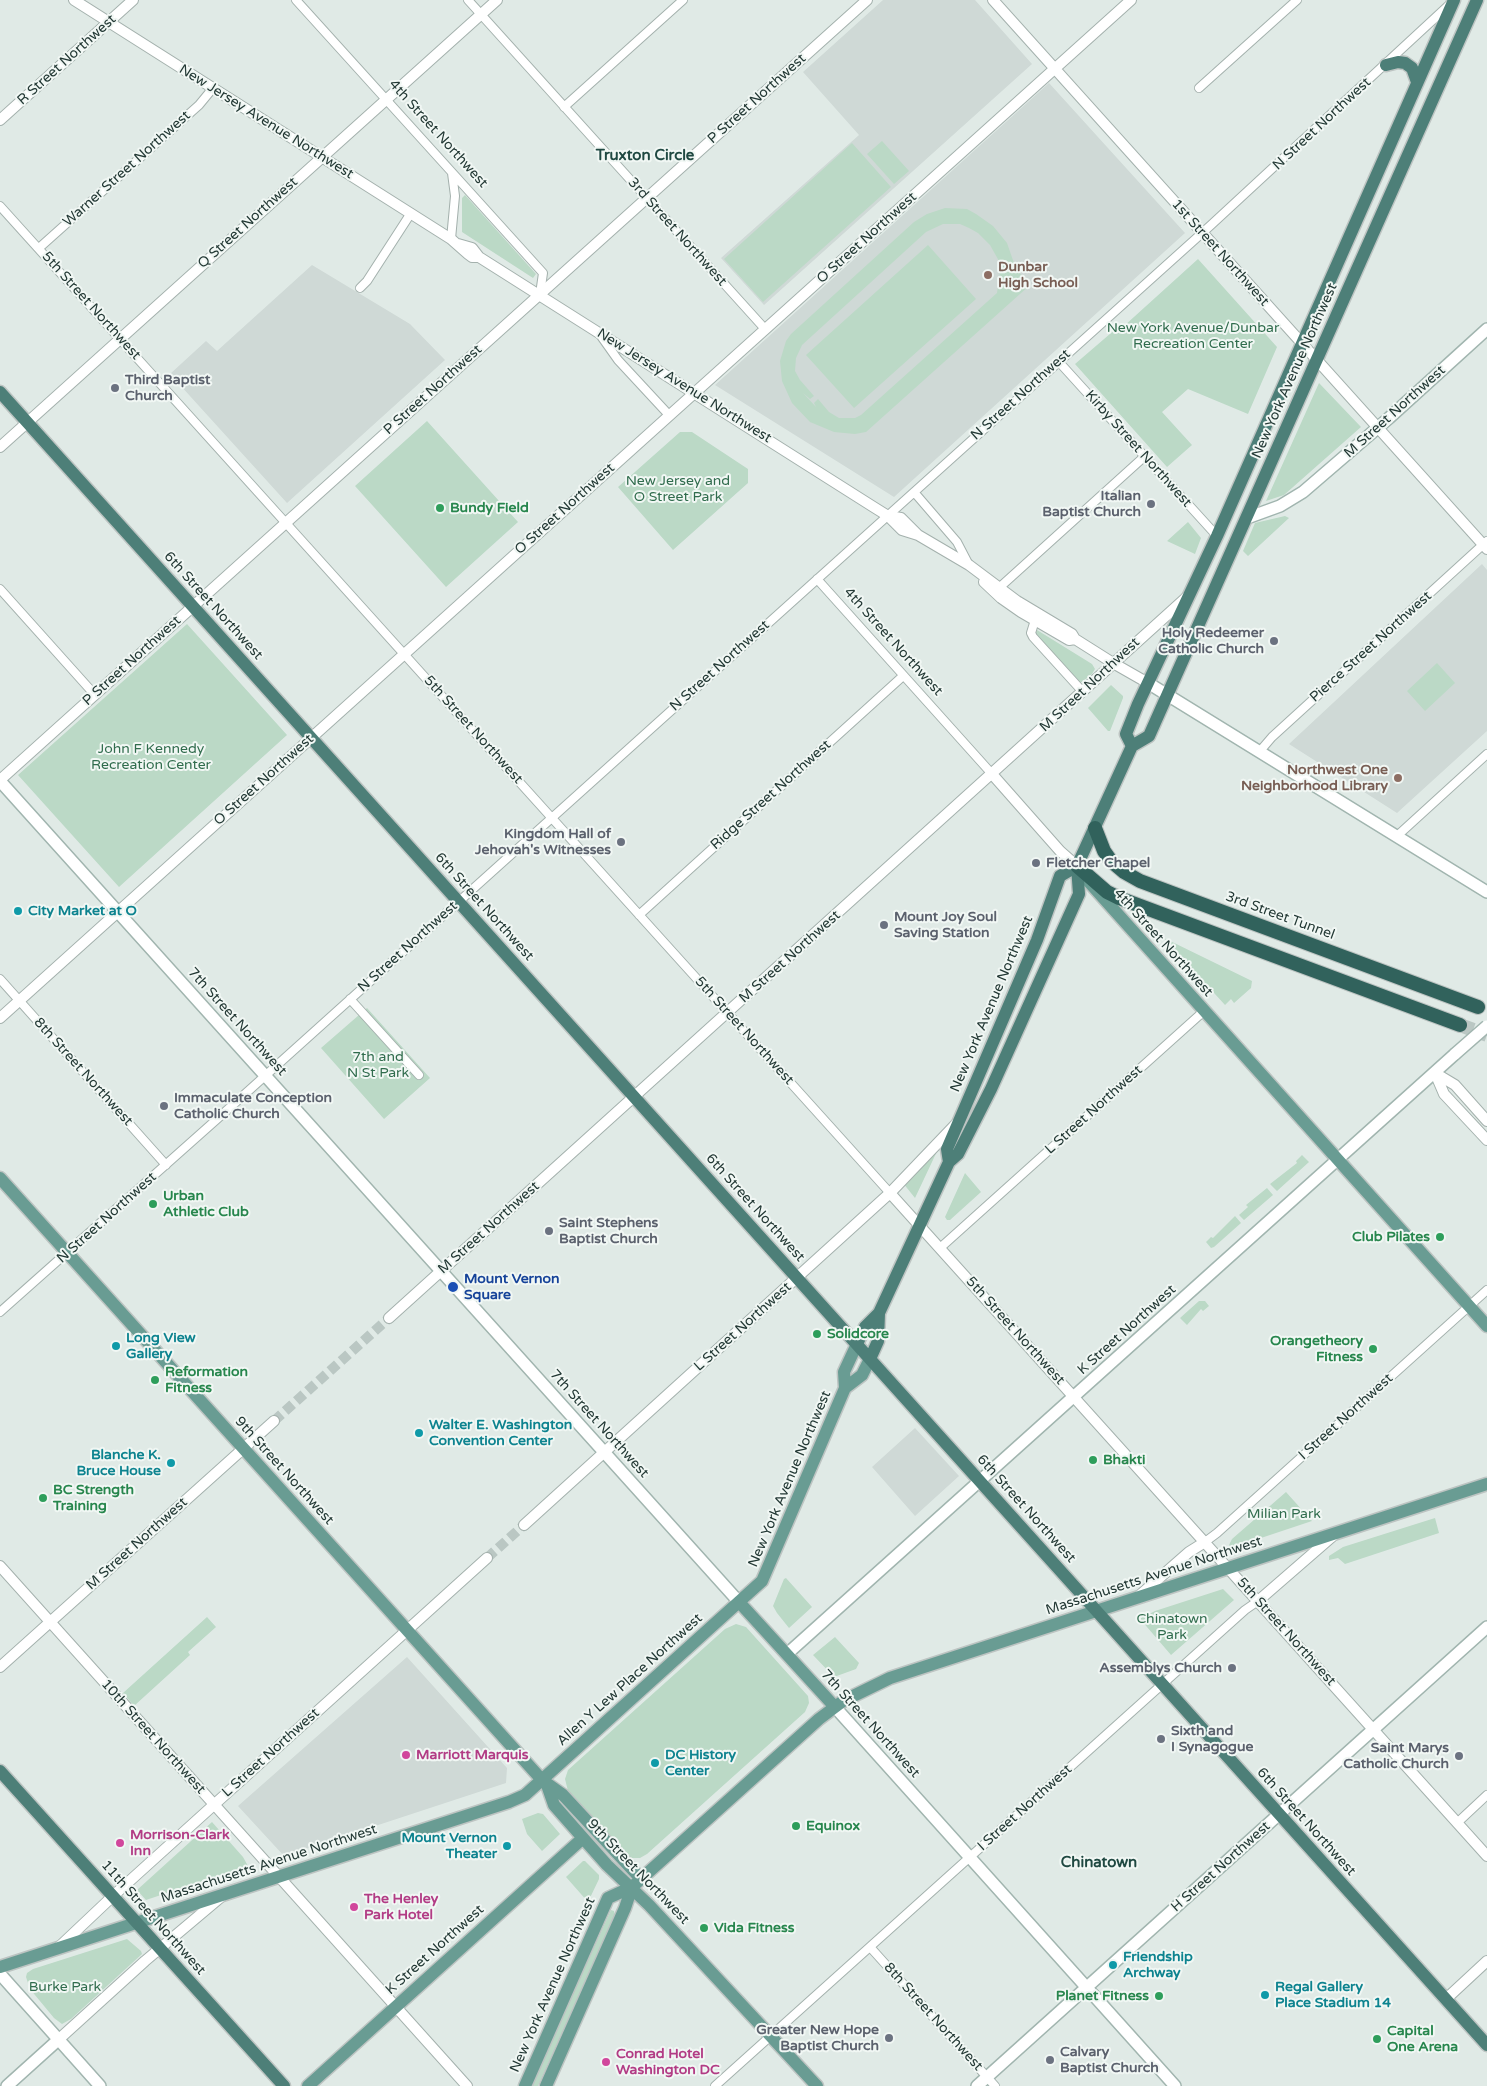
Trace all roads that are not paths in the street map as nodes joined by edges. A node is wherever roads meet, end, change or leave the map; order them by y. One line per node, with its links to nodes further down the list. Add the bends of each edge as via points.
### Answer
1 (74, 0): 14 (street, New Jersey Avenue Northwest)
2 (133, 0): 14 (street, R Street Northwest)
3 (296, 0): 20 (street, 4th Street Northwest)
4 (468, 0): 13 (street, 3rd Street Northwest)
5 (497, 0): 13 (street, Q Street Northwest)
6 (683, 0): 21 (street)
7 (867, 0): 25 (street, P Street Northwest)
8 (993, 0): 16 (street, 1st Street Northwest)
9 (1131, 0): 16 (street, O Street Northwest)
10 (1297, 0): 19 (street)
11 (1454, 0): 15 (street, N Street Northwest); 17 (highway, New York Avenue Northwest)
12 (1476, 4): 38 (highway, New York Avenue Northwest)
13 (481, 14): 20 (street, Q Street Northwest); 21 (street, 3rd Street Northwest)
14 (109, 22): 18 (street, New Jersey Avenue Northwest); 22 (street, R Street Northwest)
15 (1386, 65): 17 (highway, via 1401,62 1409,65); 28 (street, N Street Northwest)
16 (1055, 69): 28 (street, 1st Street Northwest); 35 (street, O Street Northwest)
17 (1417, 82): 37 (highway, New York Avenue Northwest)
18 (213, 88): 23 (street, New Jersey Avenue Northwest); 30 (street, Warner Street Northwest, via 199,105)
19 (1200, 88)
20 (386, 100): 23 (street, Q Street Northwest); 24 (street, 4th Street Northwest)
21 (564, 107): 25 (street, 3rd Street Northwest)
22 (0, 120)
23 (322, 157): 27 (street, New Jersey Avenue Northwest); 36 (street, Q Street Northwest)
24 (452, 173): 29 (street); 32 (street, 4th Street Northwest, via 544,273)
25 (646, 198): 32 (street, P Street Northwest); 35 (street, 3rd Street Northwest)
26 (0, 206): 30 (street, 5th Street Northwest)
27 (411, 213): 29 (street, New Jersey Avenue Northwest); 31 (street)
28 (1202, 233): 37 (street, 1st Street Northwest); 39 (street, N Street Northwest)
29 (455, 241): 32 (street, New Jersey Avenue Northwest, via 472,248)
30 (38, 248): 36 (street, 5th Street Northwest)
31 (360, 288)
32 (540, 294): 34 (street, New Jersey Avenue Northwest); 50 (street, P Street Northwest)
33 (1487, 329): 44 (main road, M Street Northwest)
34 (596, 330): 41 (street, New Jersey Avenue Northwest); 42 (street, via 618,360)
35 (765, 330): 41 (street, O Street Northwest)
36 (120, 339): 43 (street, Q Street Northwest); 50 (street, 5th Street Northwest)
37 (1302, 343): 38 (street, 1st Street Northwest); 51 (highway, New York Avenue Northwest)
38 (1316, 359): 44 (street, 1st Street Northwest); 49 (highway, New York Avenue Northwest)
39 (1059, 362): 46 (street, Kirby Street Northwest); 47 (street, N Street Northwest)
40 (0, 392): 43 (highway, 6th Street Northwest)
41 (695, 392): 42 (street, O Street Northwest); 48 (street, New Jersey Avenue Northwest)
42 (669, 415): 61 (street, O Street Northwest)
43 (27, 422): 45 (street, Q Street Northwest); 58 (highway, 6th Street Northwest)
44 (1377, 428): 49 (main road, M Street Northwest, via 1299,495); 52 (street, 1st Street Northwest)
45 (0, 447)
46 (1145, 456): 51 (street, Kirby Street Northwest); 55 (street)
47 (914, 492): 48 (street, N Street Northwest); 53 (street, via 957,542)
48 (888, 516): 53 (street, New Jersey Avenue Northwest, via 901,518 918,535); 54 (street, N Street Northwest)
49 (1247, 518): 66 (highway, New York Avenue Northwest)
50 (286, 522): 58 (street, P Street Northwest); 61 (street, 5th Street Northwest)
51 (1217, 536): 57 (highway, New York Avenue Northwest)
52 (1486, 545): 70 (street, Pierce Street Northwest)
53 (969, 564): 55 (street, New Jersey Avenue Northwest); 59 (street, New Jersey Avenue Northwest, via 1001,598)
54 (817, 580): 63 (street, 4th Street Northwest); 74 (street, N Street Northwest)
55 (1000, 587): 60 (street, New Jersey Avenue Northwest)
56 (0, 589): 67 (street)
57 (1189, 595): 62 (street, M Street Northwest); 64 (highway, New York Avenue Northwest)
58 (193, 606): 67 (street, P Street Northwest); 68 (highway, 6th Street Northwest)
59 (1035, 620): 60 (street, New Jersey Avenue Northwest, via 1069,640); 65 (street, via 1033,637)
60 (1075, 639): 62 (street, New Jersey Avenue Northwest)
61 (405, 653): 68 (street, O Street Northwest); 74 (street, 5th Street Northwest)
62 (1112, 663): 64 (street, New Jersey Avenue Northwest); 65 (street, M Street Northwest)
63 (903, 676): 72 (street, 4th Street Northwest); 81 (street, Ridge Street Northwest)
64 (1148, 683): 66 (main road, New Jersey Avenue Northwest); 69 (highway, New York Avenue Northwest, via 1126,734)
65 (1082, 691): 72 (street, M Street Northwest)
66 (1168, 694): 69 (highway, New York Avenue Northwest, via 1150,736); 70 (main road, New Jersey Avenue Northwest)
67 (95, 695): 73 (street, P Street Northwest)
68 (311, 737): 79 (highway, 6th Street Northwest); 80 (street, O Street Northwest)
69 (1132, 746): 75 (highway, New York Avenue Northwest)
70 (1260, 751): 76 (main road, New Jersey Avenue Northwest)
71 (1487, 754): 76 (street)
72 (992, 774): 77 (street, 4th Street Northwest); 87 (street, M Street Northwest)
73 (0, 781): 80 (main road, 7th Street Northwest)
74 (552, 818): 79 (street, N Street Northwest); 81 (street, 5th Street Northwest)
75 (1095, 828): 77 (highway, New York Avenue Northwest); 85 (highway, 3rd Street Tunnel, via 1111,861 1140,881)
76 (1397, 836): 78 (main road, New Jersey Avenue Northwest)
77 (1077, 866): 86 (main road, 4th Street Northwest); 89 (highway, via 1107,892 1120,898); 96 (highway, New York Avenue Northwest, via 1060,876 1037,940); 99 (highway, New York Avenue Northwest, via 1079,894 991,1089 958,1154)
78 (1487, 892)
79 (459, 902): 83 (street, N Street Northwest); 94 (highway, 6th Street Northwest)
80 (118, 912): 84 (street, O Street Northwest); 93 (main road, 7th Street Northwest)
81 (640, 915): 87 (street, 5th Street Northwest)
82 (0, 979): 84 (street, 8th Street Northwest)
83 (350, 999): 92 (street); 93 (street, N Street Northwest)
84 (19, 1001): 88 (street, O Street Northwest); 100 (street, 8th Street Northwest)
85 (1478, 1007)
86 (1204, 1012): 98 (main road, 4th Street Northwest); 104 (street, L Street Northwest)
87 (728, 1013): 94 (street, M Street Northwest); 102 (street, 5th Street Northwest)
88 (0, 1018)
89 (1460, 1025)
90 (1487, 1026): 91 (main road, K Street Northwest, bridge)
91 (1435, 1073): 95 (street, via 1454,1085); 97 (street, via 1444,1094); 98 (main road, K Street Northwest)
92 (419, 1075)
93 (265, 1076): 100 (street, N Street Northwest); 106 (main road, 7th Street Northwest)
94 (635, 1097): 106 (street, M Street Northwest); 107 (highway, 6th Street Northwest)
95 (1487, 1122)
96 (957, 1124): 99 (highway, New York Avenue Northwest, via 947,1149); 102 (street, L Street Northwest)
97 (1487, 1140)
98 (1339, 1160): 109 (main road, 4th Street Northwest); 117 (main road, K Street Northwest)
99 (948, 1162): 103 (highway, New York Avenue Northwest)
100 (166, 1165): 105 (street, N Street Northwest)
101 (0, 1178): 105 (main road, 9th Street Northwest)
102 (890, 1193): 103 (street, 5th Street Northwest); 107 (street, L Street Northwest)
103 (919, 1225): 104 (street, 5th Street Northwest); 111 (highway, New York Avenue Northwest)
104 (940, 1248): 117 (street, 5th Street Northwest)
105 (67, 1252): 110 (street, N Street Northwest); 119 (main road, 9th Street Northwest)
106 (441, 1271): 112 (street, M Street Northwest); 120 (main road, 7th Street Northwest)
107 (797, 1277): 114 (highway, 6th Street Northwest); 120 (street, L Street Northwest)
108 (1487, 1290): 109 (street, I Street Northwest)
109 (1469, 1306): 113 (main road, 4th Street Northwest); 125 (street, I Street Northwest)
110 (0, 1312)
111 (879, 1313): 114 (highway, New York Avenue Northwest, via 865,1327); 115 (highway, New York Avenue Northwest, via 878,1341)
112 (390, 1318)
113 (1487, 1326)
114 (857, 1344): 115 (highway, 6th Street Northwest); 116 (main road, New York Avenue Northwest, via 844,1372)
115 (870, 1359): 116 (main road, New York Avenue Northwest, via 862,1375); 121 (highway, 6th Street Northwest)
116 (845, 1388): 131 (main road, New York Avenue Northwest, via 767,1573)
117 (1074, 1397): 121 (main road, K Street Northwest); 125 (street, 5th Street Northwest)
118 (274, 1421): 119 (street, M Street Northwest)
119 (244, 1449): 133 (street, M Street Northwest); 135 (main road, 9th Street Northwest)
120 (605, 1453): 123 (street, L Street Northwest); 131 (main road, 7th Street Northwest)
121 (980, 1482): 132 (highway, 6th Street Northwest); 136 (main road, K Street Northwest)
122 (1487, 1484): 124 (main road, Massachusetts Avenue Northwest)
123 (524, 1525)
124 (1336, 1533): 128 (main road, Massachusetts Avenue Northwest); 130 (street, I Street Northwest)
125 (1204, 1542): 128 (street, 5th Street Northwest); 129 (street)
126 (487, 1558): 135 (street, L Street Northwest)
127 (0, 1566): 133 (street, 10th Street Northwest)
128 (1228, 1568): 129 (main road, Massachusetts Avenue Northwest); 130 (street, 5th Street Northwest)
129 (1137, 1598): 132 (main road, Massachusetts Avenue Northwest)
130 (1258, 1601): 138 (street, I Street Northwest); 140 (street, 5th Street Northwest)
131 (739, 1602): 136 (main road, 7th Street Northwest); 142 (main road, Allen Y Lew Place Northwest)
132 (1097, 1611): 138 (highway, 6th Street Northwest); 139 (main road, Massachusetts Avenue Northwest, via 890,1678)
133 (50, 1622): 137 (street, M Street Northwest); 144 (street, 10th Street Northwest)
134 (1487, 1628): 140 (main road, H Street Northwest)
135 (407, 1630): 142 (main road, 9th Street Northwest); 144 (street, L Street Northwest)
136 (787, 1654): 139 (main road, 7th Street Northwest)
137 (0, 1667)
138 (1162, 1684): 145 (highway, 6th Street Northwest); 149 (street, I Street Northwest)
139 (834, 1706): 149 (main road, 7th Street Northwest); 151 (main road)
140 (1374, 1730): 145 (main road, H Street Northwest); 146 (street, 5th Street Northwest)
141 (0, 1771): 153 (highway, 11th Street Northwest)
142 (544, 1782): 147 (main road, 9th Street Northwest, via 554,1805); 150 (main road, Massachusetts Avenue Northwest, via 516,1799); 151 (main road, 9th Street Northwest, via 563,1795)
143 (1487, 1795): 146 (street)
144 (214, 1804): 150 (street, 10th Street Northwest); 153 (street, L Street Northwest)
145 (1279, 1815): 161 (main road, H Street Northwest); 162 (highway, 6th Street Northwest)
146 (1457, 1822): 148 (street, 5th Street Northwest)
147 (583, 1838): 151 (main road, 9th Street Northwest, via 607,1865); 163 (main road, K Street Northwest)
148 (1487, 1856)
149 (971, 1858): 155 (street, I Street Northwest); 161 (main road, 7th Street Northwest)
150 (278, 1876): 152 (main road, Massachusetts Avenue Northwest); 163 (street, 10th Street Northwest)
151 (636, 1883): 164 (main road, 9th Street Northwest); 173 (main road, New York Avenue Northwest, via 608,1898); 174 (main road)
152 (223, 1895): 154 (main road, Massachusetts Avenue Northwest); 156 (street)
153 (113, 1896): 154 (highway, 11th Street Northwest); 157 (street, L Street Northwest)
154 (136, 1922): 156 (highway, 11th Street Northwest); 157 (main road, Massachusetts Avenue Northwest)
155 (870, 1947): 164 (street, I Street Northwest); 167 (street, 8th Street Northwest)
156 (160, 1948): 165 (street); 170 (highway, 11th Street Northwest)
157 (56, 1949): 159 (main road, Massachusetts Avenue Northwest)
158 (1487, 1961): 162 (street)
159 (0, 1968)
160 (0, 1974): 165 (main road)
161 (1087, 1988): 167 (main road, H Street Northwest); 179 (main road, 7th Street Northwest)
162 (1446, 1999): 166 (highway, 6th Street Northwest)
163 (395, 2006): 171 (main road, K Street Northwest); 172 (street, 10th Street Northwest)
164 (771, 2036): 175 (street, I Street Northwest); 176 (main road, 9th Street Northwest)
165 (58, 2040): 168 (main road); 169 (main road)
166 (1487, 2044)
167 (987, 2077): 177 (main road, H Street Northwest); 178 (street, 8th Street Northwest)
168 (7, 2086)
169 (100, 2086)
170 (284, 2086)
171 (308, 2086)
172 (467, 2086)
173 (525, 2086)
174 (546, 2086)
175 (714, 2086)
176 (816, 2086)
177 (977, 2086)
178 (995, 2086)
179 (1175, 2086)

